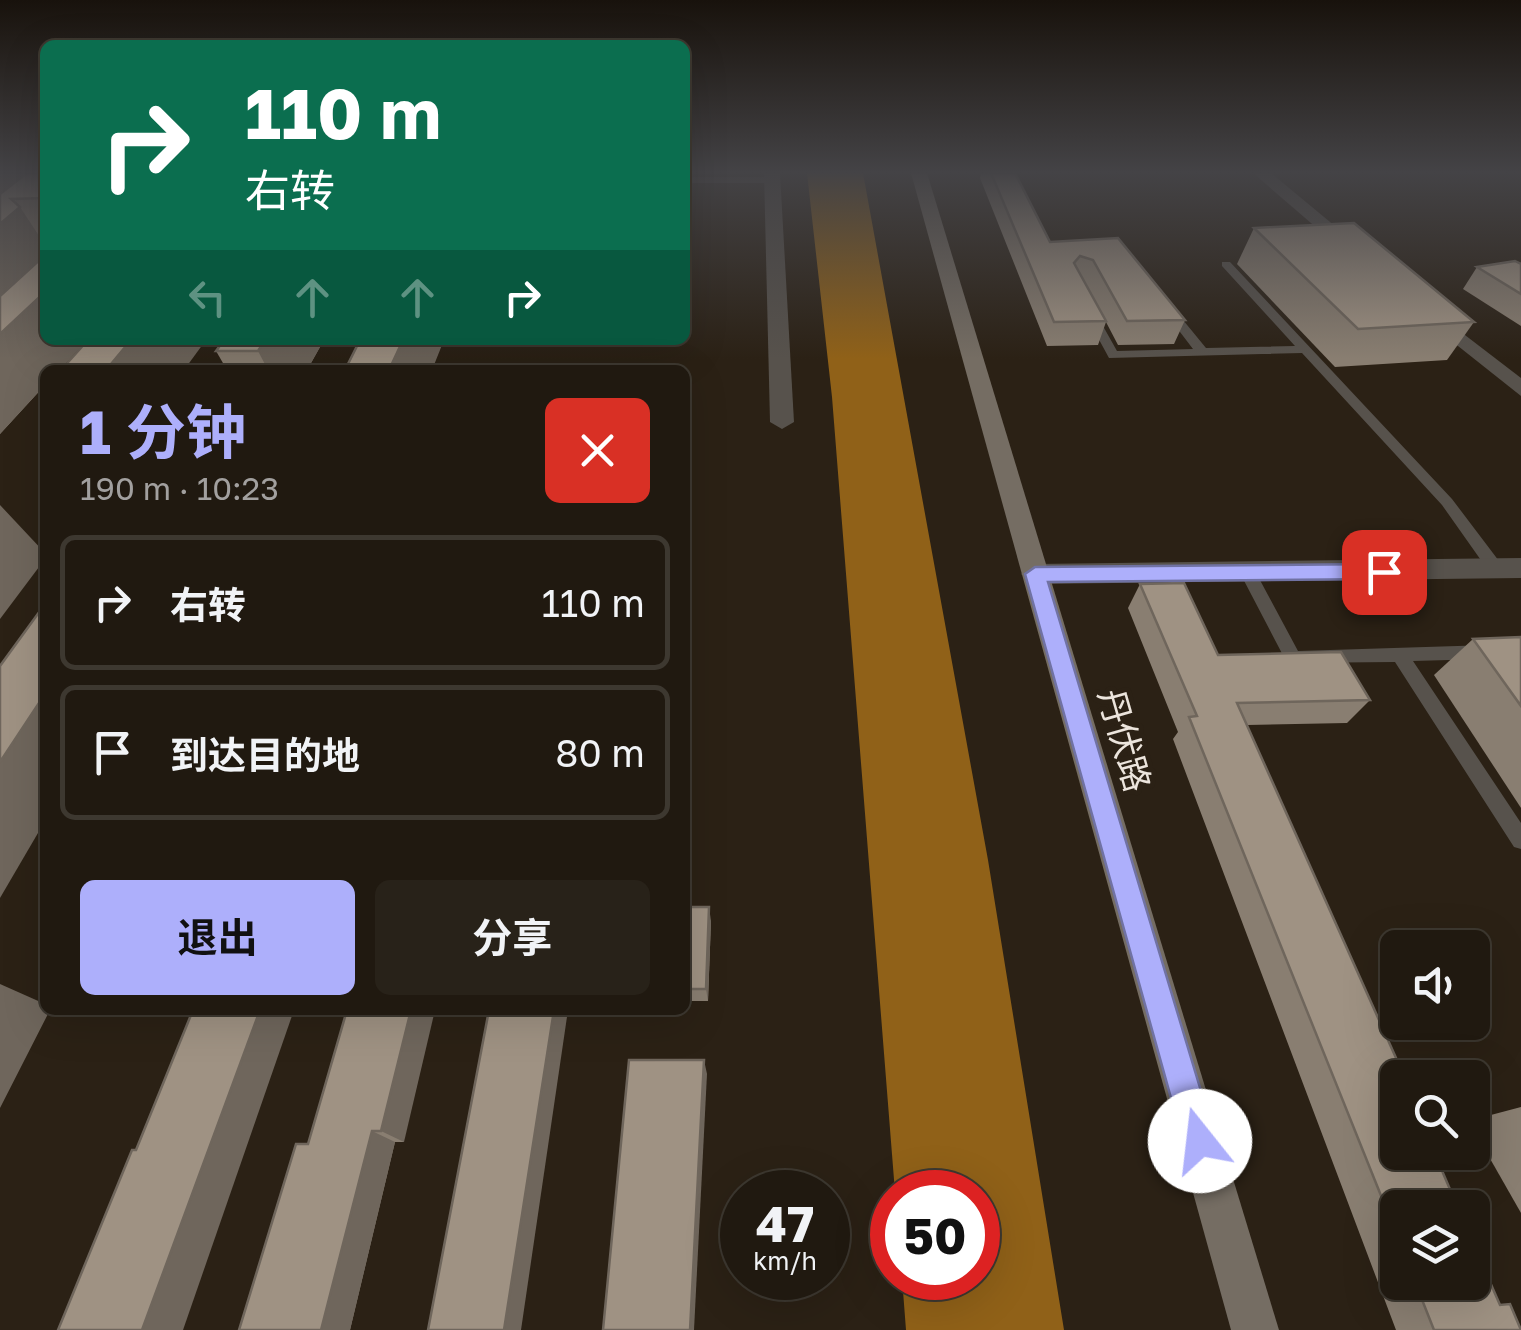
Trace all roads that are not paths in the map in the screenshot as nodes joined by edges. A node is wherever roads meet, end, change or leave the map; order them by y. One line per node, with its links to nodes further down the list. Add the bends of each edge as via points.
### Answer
1 (774, 235): 12 (street)
2 (937, 235): 15 (main road, 丹伏路)
3 (1336, 235): 4 (street)
4 (1368, 262)
5 (1226, 264): 9 (lane)
6 (1413, 300): 11 (street)
7 (1086, 303): 10 (lane, via 1113,355)
8 (1166, 306): 10 (lane)
9 (1304, 349): 10 (lane); 13 (lane)
10 (1202, 352)
11 (1521, 389)
12 (782, 422)
13 (1509, 568): 14 (street)
14 (1248, 573): 15 (street); 17 (lane, via 1292,658)
15 (1035, 574): 19 (main road, 丹伏路)
16 (1521, 651): 17 (lane)
17 (1400, 655): 18 (lane)
18 (1521, 840)
19 (1254, 1330)

